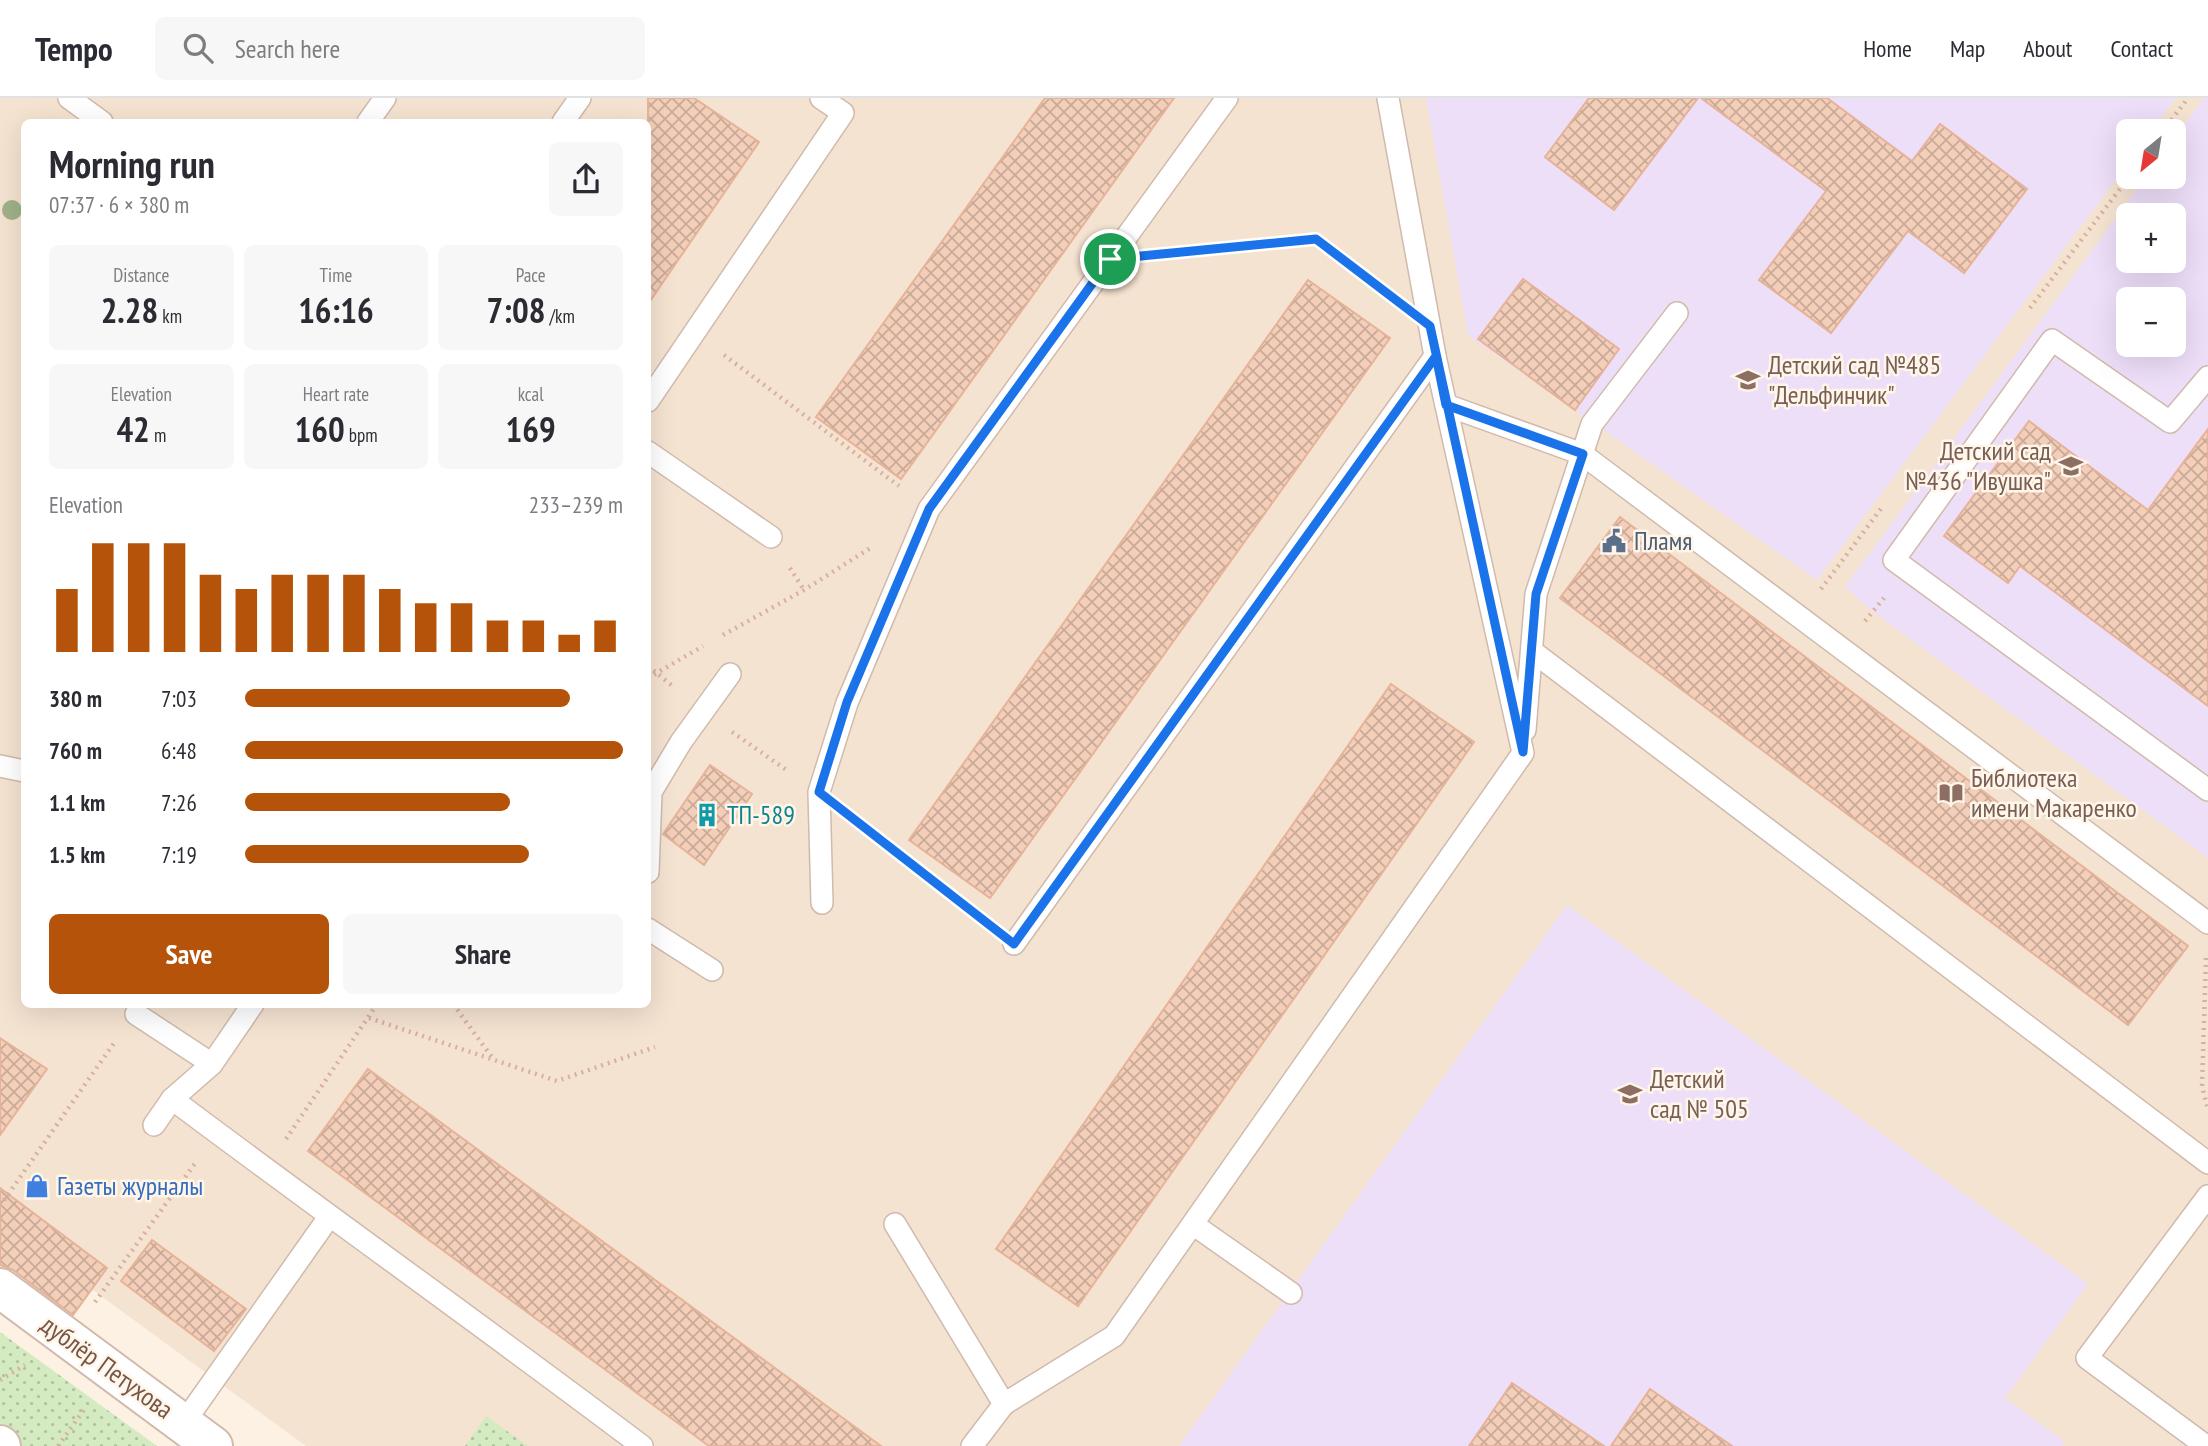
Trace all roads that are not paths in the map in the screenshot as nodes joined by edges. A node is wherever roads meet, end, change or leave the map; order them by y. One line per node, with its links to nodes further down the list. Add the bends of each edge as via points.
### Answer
1 (69, 98): 7 (lane)
2 (385, 98): 8 (lane)
3 (580, 98): 9 (lane)
4 (1227, 98): 25 (lane, via 929,509 847,702 819,792)
5 (1388, 98): 11 (lane)
6 (828, 100): 13 (lane, via 843,113)
7 (98, 119)
8 (370, 119)
9 (565, 119)
10 (1677, 313): 16 (lane, via 1592,424)
11 (1436, 356): 14 (lane); 28 (lane)
12 (2208, 377): 23 (lane, via 2170,422 2052,340 1894,561)
13 (651, 397)
14 (1446, 405): 16 (lane); 20 (lane)
15 (651, 454): 17 (lane)
16 (1583, 454): 18 (lane, via 1536,594); 26 (lane)
17 (771, 537)
18 (1532, 651): 20 (lane); 35 (lane)
19 (730, 674): 24 (lane)
20 (1523, 752): 39 (lane)
21 (0, 766): 22 (lane)
22 (21, 770)
23 (2208, 790)
24 (651, 792)
25 (822, 903)
26 (2208, 923)
27 (651, 931): 29 (lane)
28 (1014, 944)
29 (712, 970)
30 (250, 1008): 32 (lane)
31 (136, 1014): 32 (lane)
32 (212, 1064): 33 (lane)
33 (172, 1099): 34 (lane); 37 (lane)
34 (155, 1125)
35 (2208, 1163)
36 (2208, 1196): 44 (lane, via 2087,1358)
37 (329, 1217): 43 (lane); 45 (lane)
38 (895, 1224): 42 (lane)
39 (1194, 1225): 41 (lane); 42 (lane, via 1114,1336)
40 (0, 1289): 43 (street, дублёр Петухова)
41 (1291, 1293)
42 (1004, 1404): 46 (lane)
43 (198, 1435)
44 (2203, 1445)
45 (642, 1446)
46 (972, 1446)

